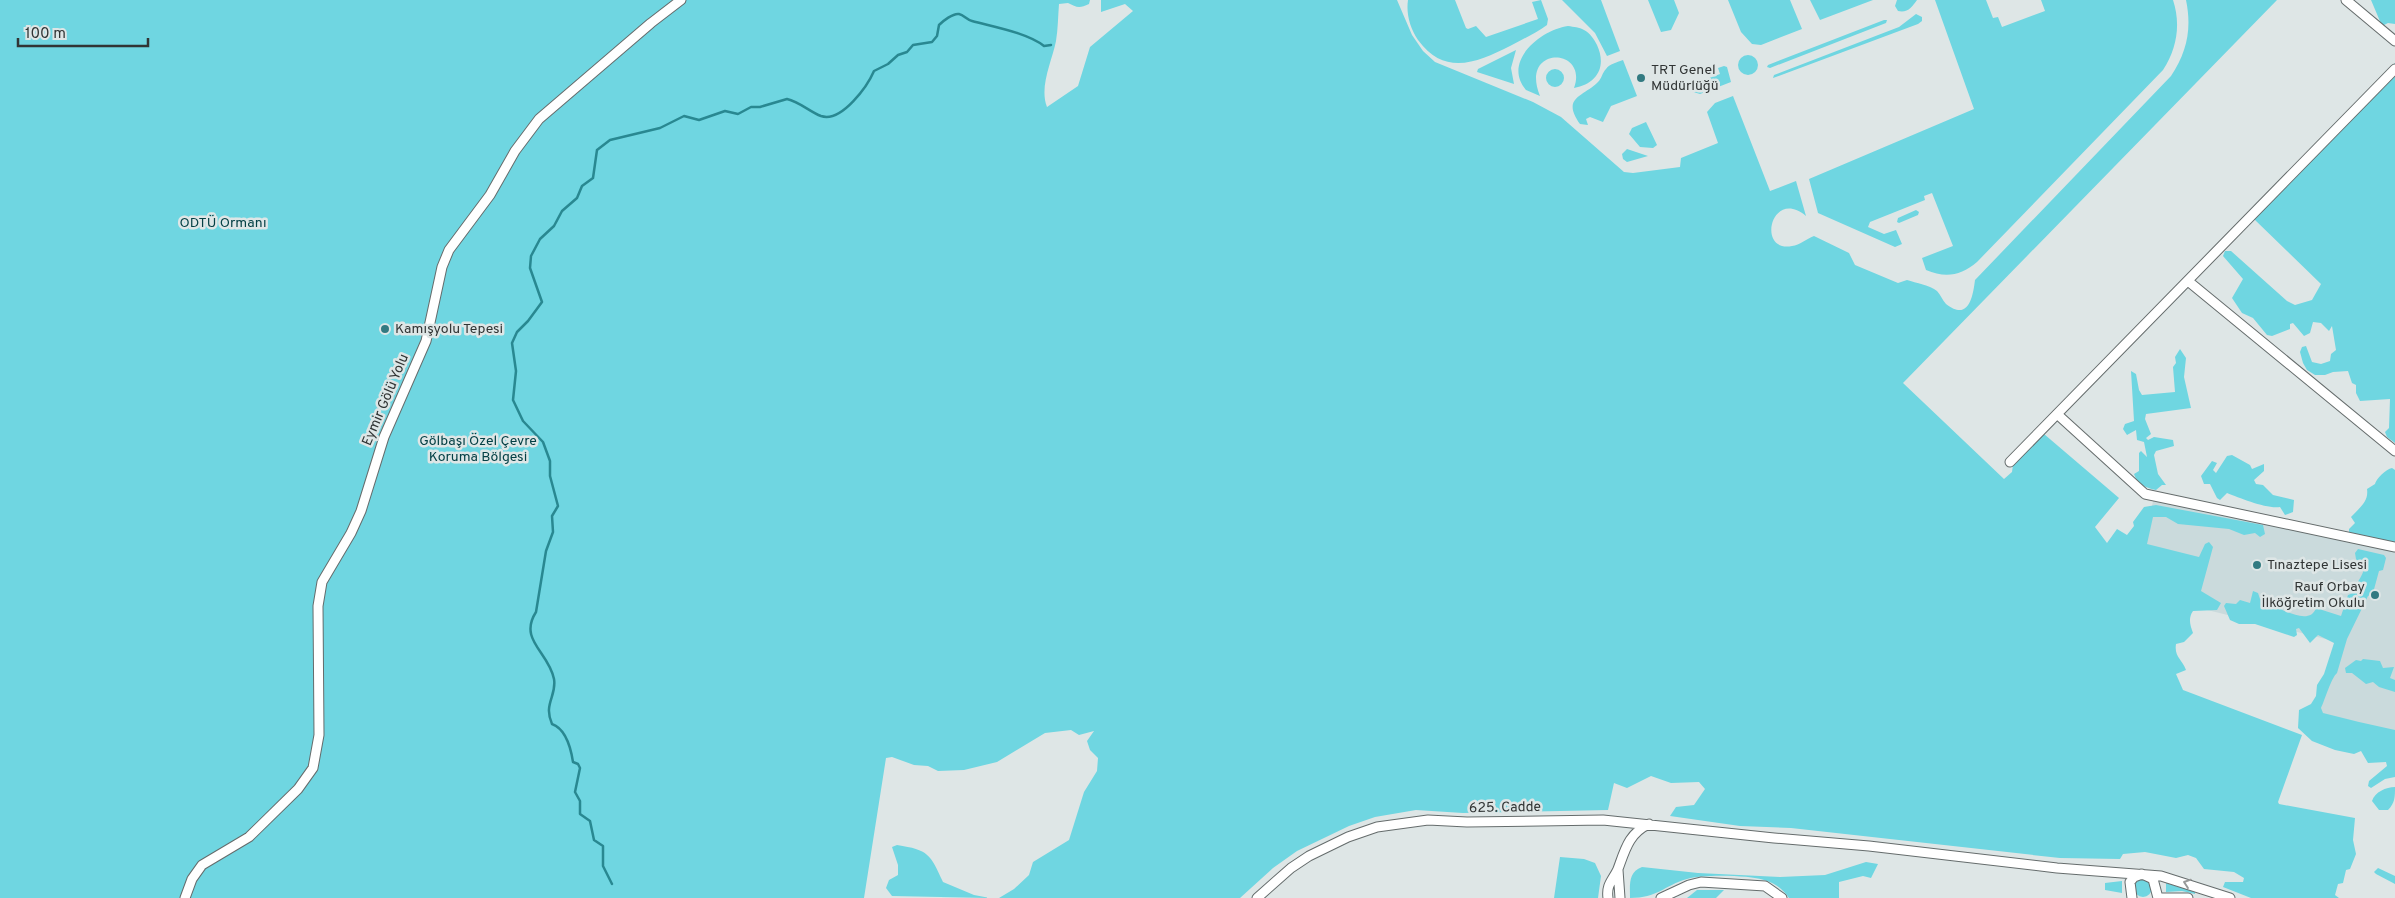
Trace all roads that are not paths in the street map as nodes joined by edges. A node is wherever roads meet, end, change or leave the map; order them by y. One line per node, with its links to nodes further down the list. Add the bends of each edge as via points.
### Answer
1 (681, 0): 15 (street, Eymir Gölü Yolu, via 539,119 519,144 490,195 449,250 442,267 426,341 384,437 361,512 322,582 318,606 319,735 313,768 298,790 249,838 202,865)
2 (2346, 0): 3 (street)
3 (2395, 41)
4 (2395, 69): 5 (street)
5 (2188, 280): 6 (street); 7 (street)
6 (2057, 414): 8 (street); 9 (street, via 2138,489 2154,498)
7 (2395, 451)
8 (2010, 462)
9 (2395, 547)
10 (1649, 824): 11 (street, via 1639,829 1628,842); 12 (street, 625. Cadde); 16 (street, 625. Cadde, via 1603,820 1402,822 1377,827 1330,845 1291,868)
11 (1618, 870): 17 (street, via 1608,887); 18 (street)
12 (2118, 872): 13 (street, 625. Cadde); 14 (street, via 2124,876)
13 (2142, 874): 14 (street, via 2133,879); 21 (street, via 2153,879); 23 (street, 625. Cadde, one-way to 13, via 2178,880)
14 (2131, 894)
15 (185, 898)
16 (1256, 898)
17 (1608, 898)
18 (1620, 898)
19 (1661, 898): 20 (street, via 1689,884 1702,882 1765,886)
20 (1782, 898)
21 (2159, 898): 22 (street)
22 (2188, 898)
23 (2230, 898)

